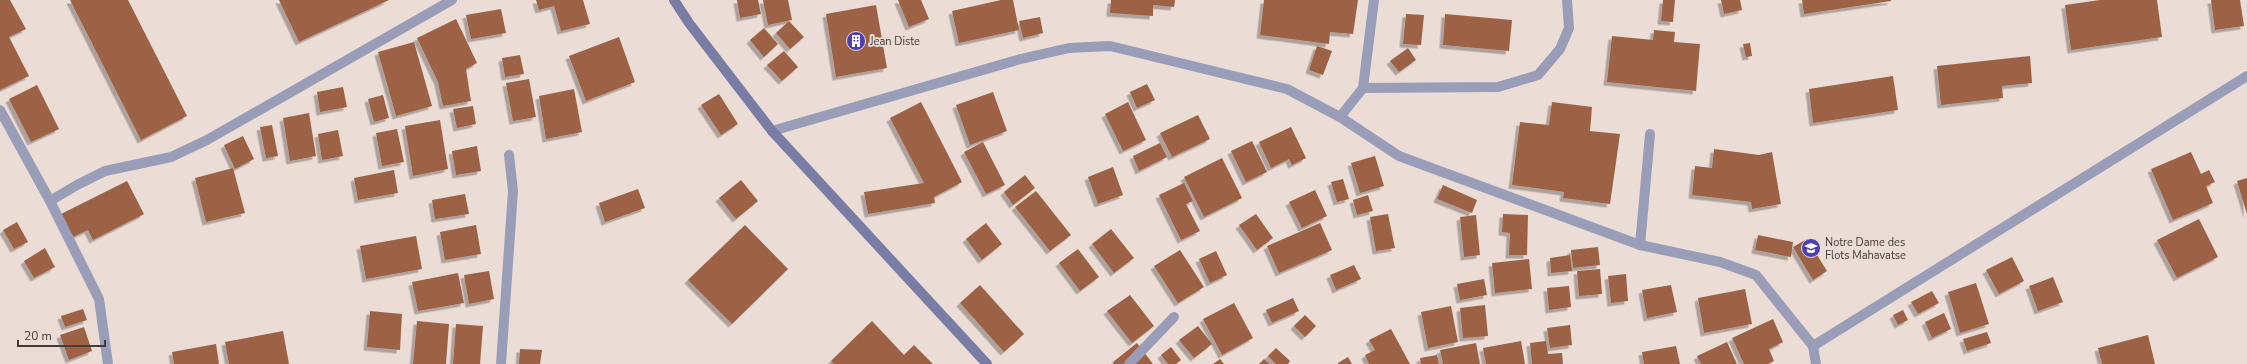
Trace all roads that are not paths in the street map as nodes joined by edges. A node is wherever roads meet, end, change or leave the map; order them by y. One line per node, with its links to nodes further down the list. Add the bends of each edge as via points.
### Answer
1 (452, 0): 12 (street, via 207,140 171,157 105,172)
2 (674, 0): 9 (street)
3 (1374, 0): 6 (street)
4 (1567, 0): 6 (street, via 1569,28 1560,49 1538,75 1498,88)
5 (2247, 76): 15 (street)
6 (1363, 88): 8 (street)
7 (0, 110): 12 (street)
8 (1340, 117): 9 (street, via 1288,89 1110,46 1069,48 1017,60); 13 (street, via 1399,156)
9 (772, 131): 18 (street)
10 (1650, 134): 13 (street)
11 (509, 155): 17 (street, via 513,191)
12 (50, 201): 16 (street, via 99,299)
13 (1640, 245): 15 (street, via 1720,262 1756,275)
14 (1174, 317): 19 (street)
15 (1813, 346): 20 (street)
16 (108, 364)
17 (502, 364)
18 (986, 364)
19 (1130, 364)
20 (1816, 364)

